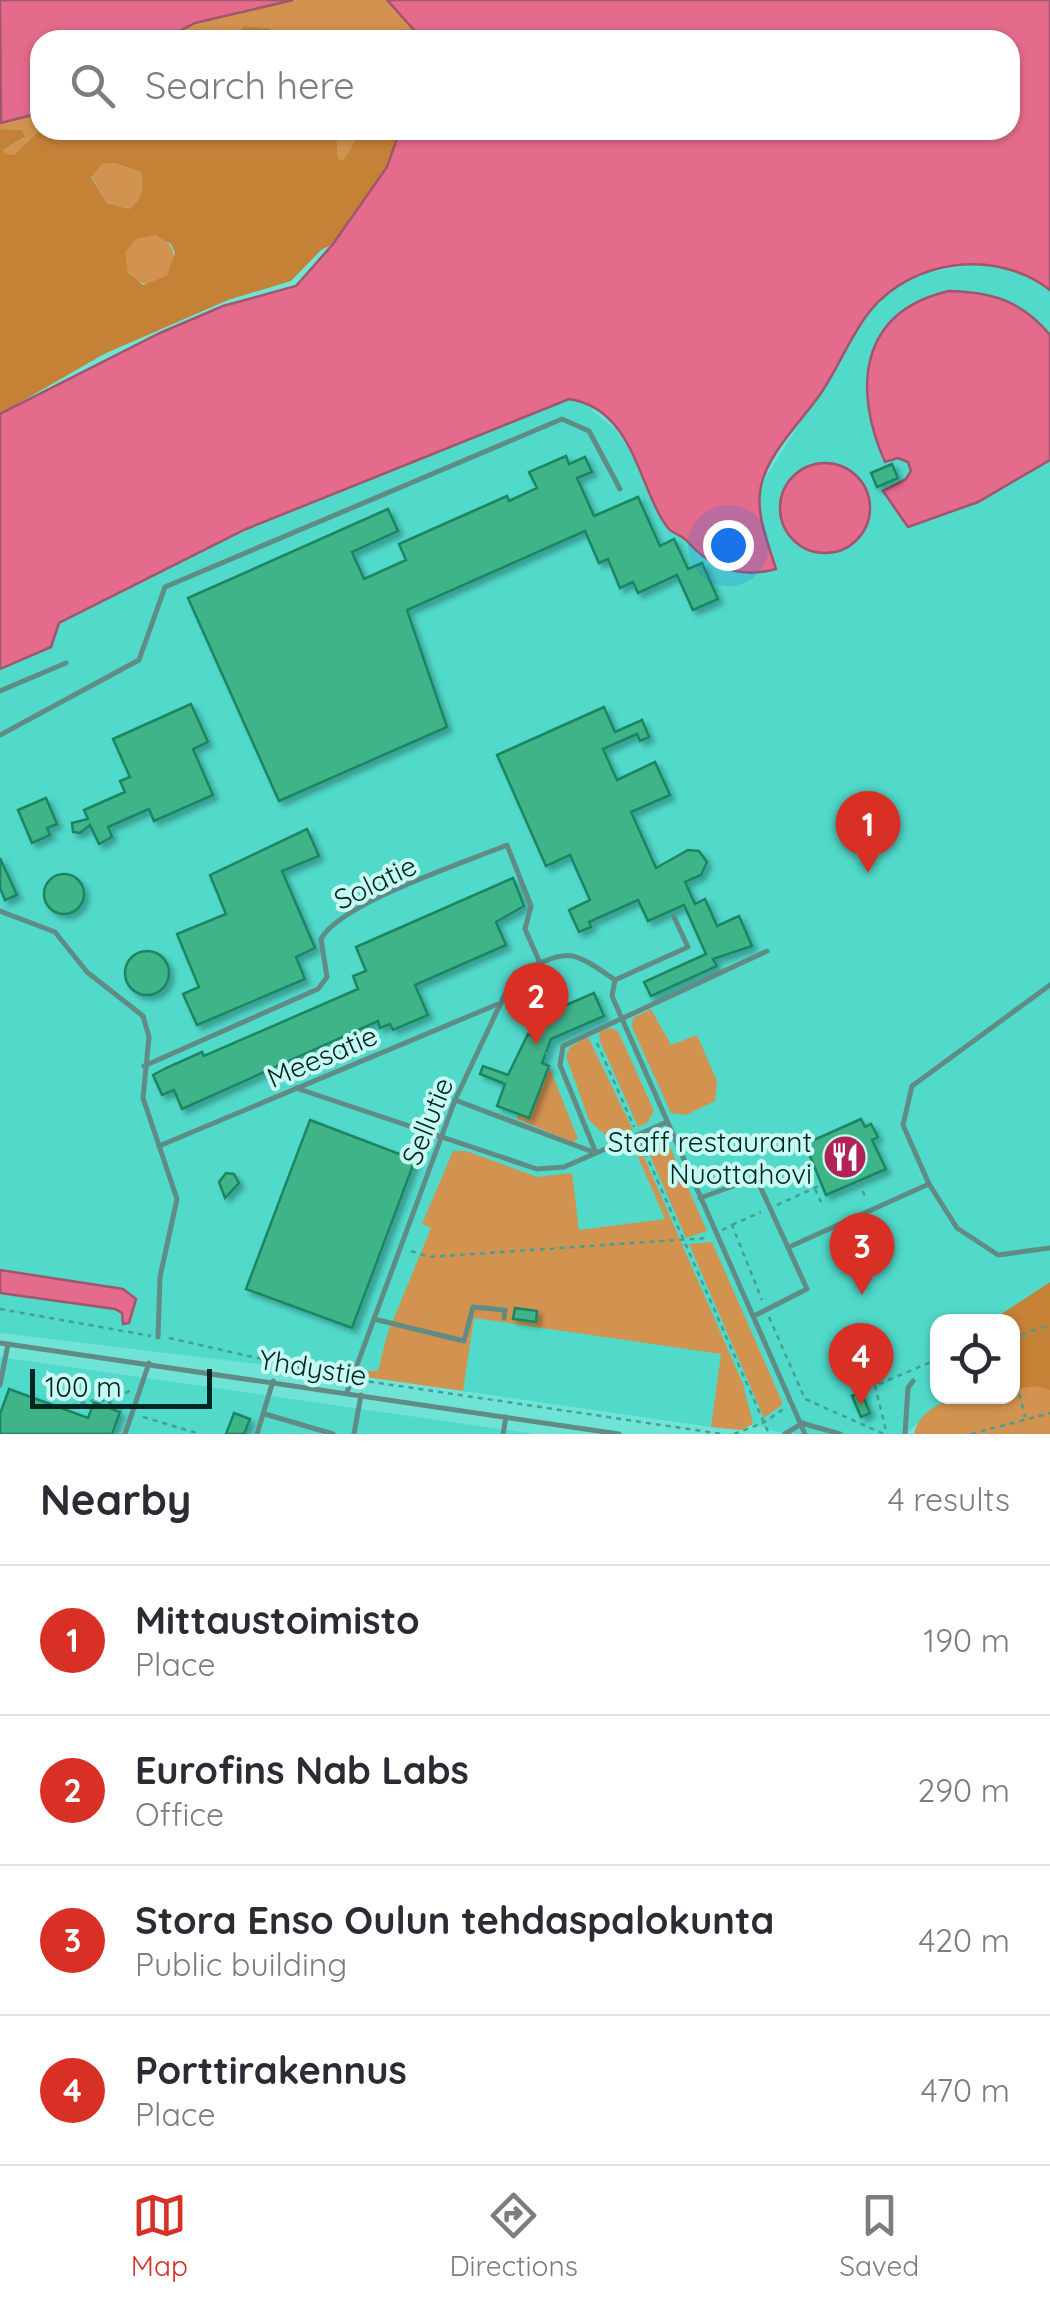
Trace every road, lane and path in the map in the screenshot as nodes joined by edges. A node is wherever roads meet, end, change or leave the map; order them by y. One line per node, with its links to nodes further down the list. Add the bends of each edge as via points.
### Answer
1 (620, 489): 4 (lane, via 589,431 562,419 164,586 139,660)
2 (66, 663): 3 (lane)
3 (0, 692)
4 (0, 735)
5 (0, 912): 14 (lane, via 55,932 87,972 132,1003 148,1028)
6 (674, 917): 9 (lane, via 688,948)
7 (767, 951): 12 (lane)
8 (540, 963): 9 (lane, via 579,954); 11 (lane, Sellutie, via 515,973); 14 (lane, Solatie, via 524,929 531,906 506,845 370,901 329,928 321,938 327,977 318,990)
9 (615, 980): 12 (lane)
10 (1050, 985): 23 (lane, via 912,1086 903,1125)
11 (501, 1003): 15 (lane, Meesatie); 16 (lane, Sellutie)
12 (619, 1017): 13 (lane); 17 (lane)
13 (591, 1030): 18 (path); 21 (lane, via 562,1046 560,1065)
14 (144, 1066): 20 (lane, via 142,1098)
15 (296, 1088): 19 (lane); 20 (lane, Meesatie)
16 (455, 1100): 19 (lane, Sellutie); 21 (lane)
17 (667, 1122): 18 (lane); 25 (lane)
18 (638, 1134): 21 (lane); 29 (path)
19 (442, 1135): 21 (lane, via 537,1169 564,1167); 31 (lane, Sellutie)
20 (159, 1146): 40 (lane, via 177,1199 160,1277)
21 (596, 1153)
22 (858, 1182): 27 (path)
23 (929, 1184): 27 (lane); 32 (lane, via 957,1228 998,1255)
24 (815, 1188): 26 (path)
25 (700, 1198): 28 (lane); 30 (lane, via 744,1182 759,1184)
26 (821, 1202)
27 (871, 1210): 30 (lane)
28 (716, 1233): 29 (path); 34 (path, via 732,1225); 35 (lane)
29 (685, 1242): 31 (path, via 429,1257); 59 (path)
30 (789, 1246): 34 (lane, via 807,1289)
31 (400, 1247): 37 (lane, Sellutie)
32 (1050, 1248)
33 (0, 1309): 40 (path)
34 (766, 1309): 35 (lane); 53 (path)
35 (754, 1316): 54 (lane)
36 (504, 1318): 37 (lane, via 505,1310 473,1307 464,1340)
37 (374, 1319): 45 (lane, Sellutie)
38 (1050, 1325): 39 (path)
39 (1020, 1335)
40 (158, 1337): 45 (path)
41 (4, 1344): 42 (lane, Yhdystie); 49 (lane)
42 (149, 1362): 46 (lane, Yhdystie); 63 (lane)
43 (930, 1362): 48 (path)
44 (870, 1366): 48 (path)
45 (350, 1378): 50 (lane, Sellutie); 70 (path)
46 (273, 1381): 50 (lane, Yhdystie); 55 (lane)
47 (913, 1381): 77 (lane)
48 (878, 1384): 76 (path)
49 (0, 1385)
50 (346, 1392): 51 (lane, Yhdystie)
51 (362, 1394): 57 (lane, Yhdystie); 66 (lane)
52 (1020, 1396): 58 (path)
53 (805, 1399): 54 (path); 62 (path)
54 (792, 1405): 59 (path); 60 (lane)
55 (265, 1414): 64 (lane); 65 (lane)
56 (1050, 1414): 58 (path)
57 (506, 1416): 61 (lane, Yhdystie); 67 (lane)
58 (1026, 1420): 78 (path)
59 (763, 1423): 71 (path); 72 (path)
60 (803, 1424): 73 (lane); 74 (lane); 75 (lane)
61 (564, 1425): 68 (lane); 69 (lane, Yhdystie)
62 (868, 1431): 76 (path)
63 (125, 1434)
64 (257, 1434)
65 (333, 1434)
66 (354, 1434)
67 (503, 1434)
68 (562, 1434)
69 (619, 1434)
70 (722, 1434)
71 (734, 1434)
72 (770, 1434)
73 (785, 1434)
74 (807, 1434)
75 (840, 1434)
76 (886, 1434)
77 (905, 1434)
78 (972, 1434)

